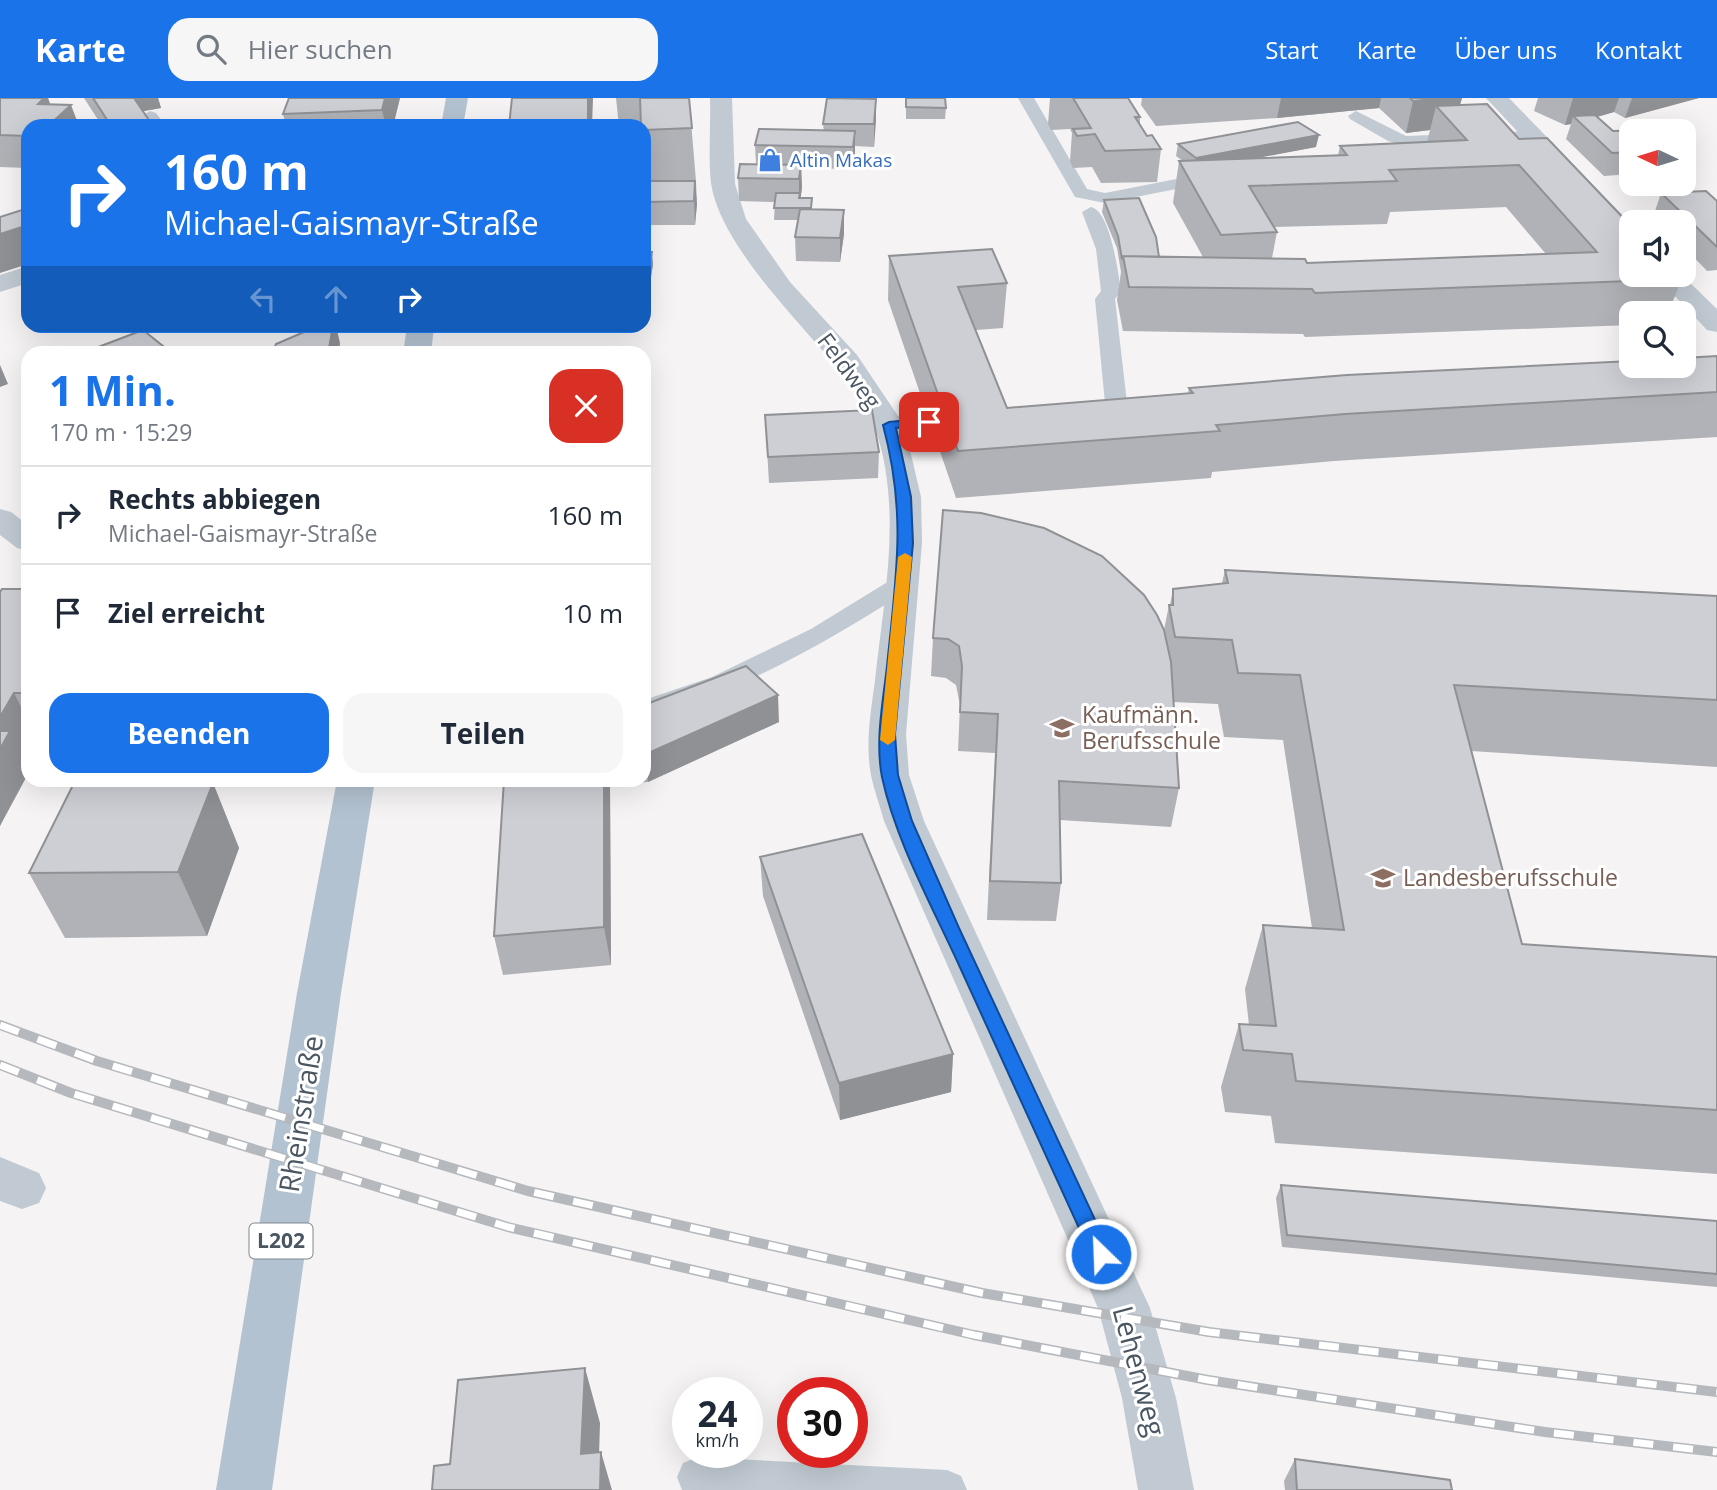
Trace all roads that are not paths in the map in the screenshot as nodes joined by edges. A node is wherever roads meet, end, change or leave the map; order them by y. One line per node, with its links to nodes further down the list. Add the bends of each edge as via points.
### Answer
1 (457, 98): 6 (main road)
2 (721, 98): 19 (street, Feldweg, via 723,184 734,219 781,288 847,361)
3 (1026, 98): 10 (lane, via 1081,193 1105,198)
4 (1497, 98): 7 (street)
5 (1356, 116): 7 (lane, via 1406,141)
6 (453, 119)
7 (1533, 136): 8 (street)
8 (1563, 167): 9 (lane); 12 (street)
9 (1537, 168)
10 (1230, 174)
11 (1091, 212): 17 (lane, via 1105,249 1111,291 1105,299)
12 (1619, 225)
13 (21, 276): 14 (street)
14 (0, 284)
15 (1680, 287): 16 (street)
16 (1717, 324)
17 (1117, 404)
18 (929, 422): 19 (street)
19 (889, 425): 22 (street, Feldweg, via 905,497)
20 (0, 519): 21 (street)
21 (21, 536)
22 (903, 583): 23 (lane, via 820,635 721,682); 25 (street, Feldweg, via 887,734 890,775 934,891)
23 (651, 707)
24 (355, 787): 27 (main road, Rheinstraße / L202)
25 (1101, 1254): 29 (street, Lehenweg, via 1124,1308 1147,1383)
26 (697, 1477): 28 (lane)
27 (244, 1490)
28 (947, 1490)
29 (1166, 1490)

